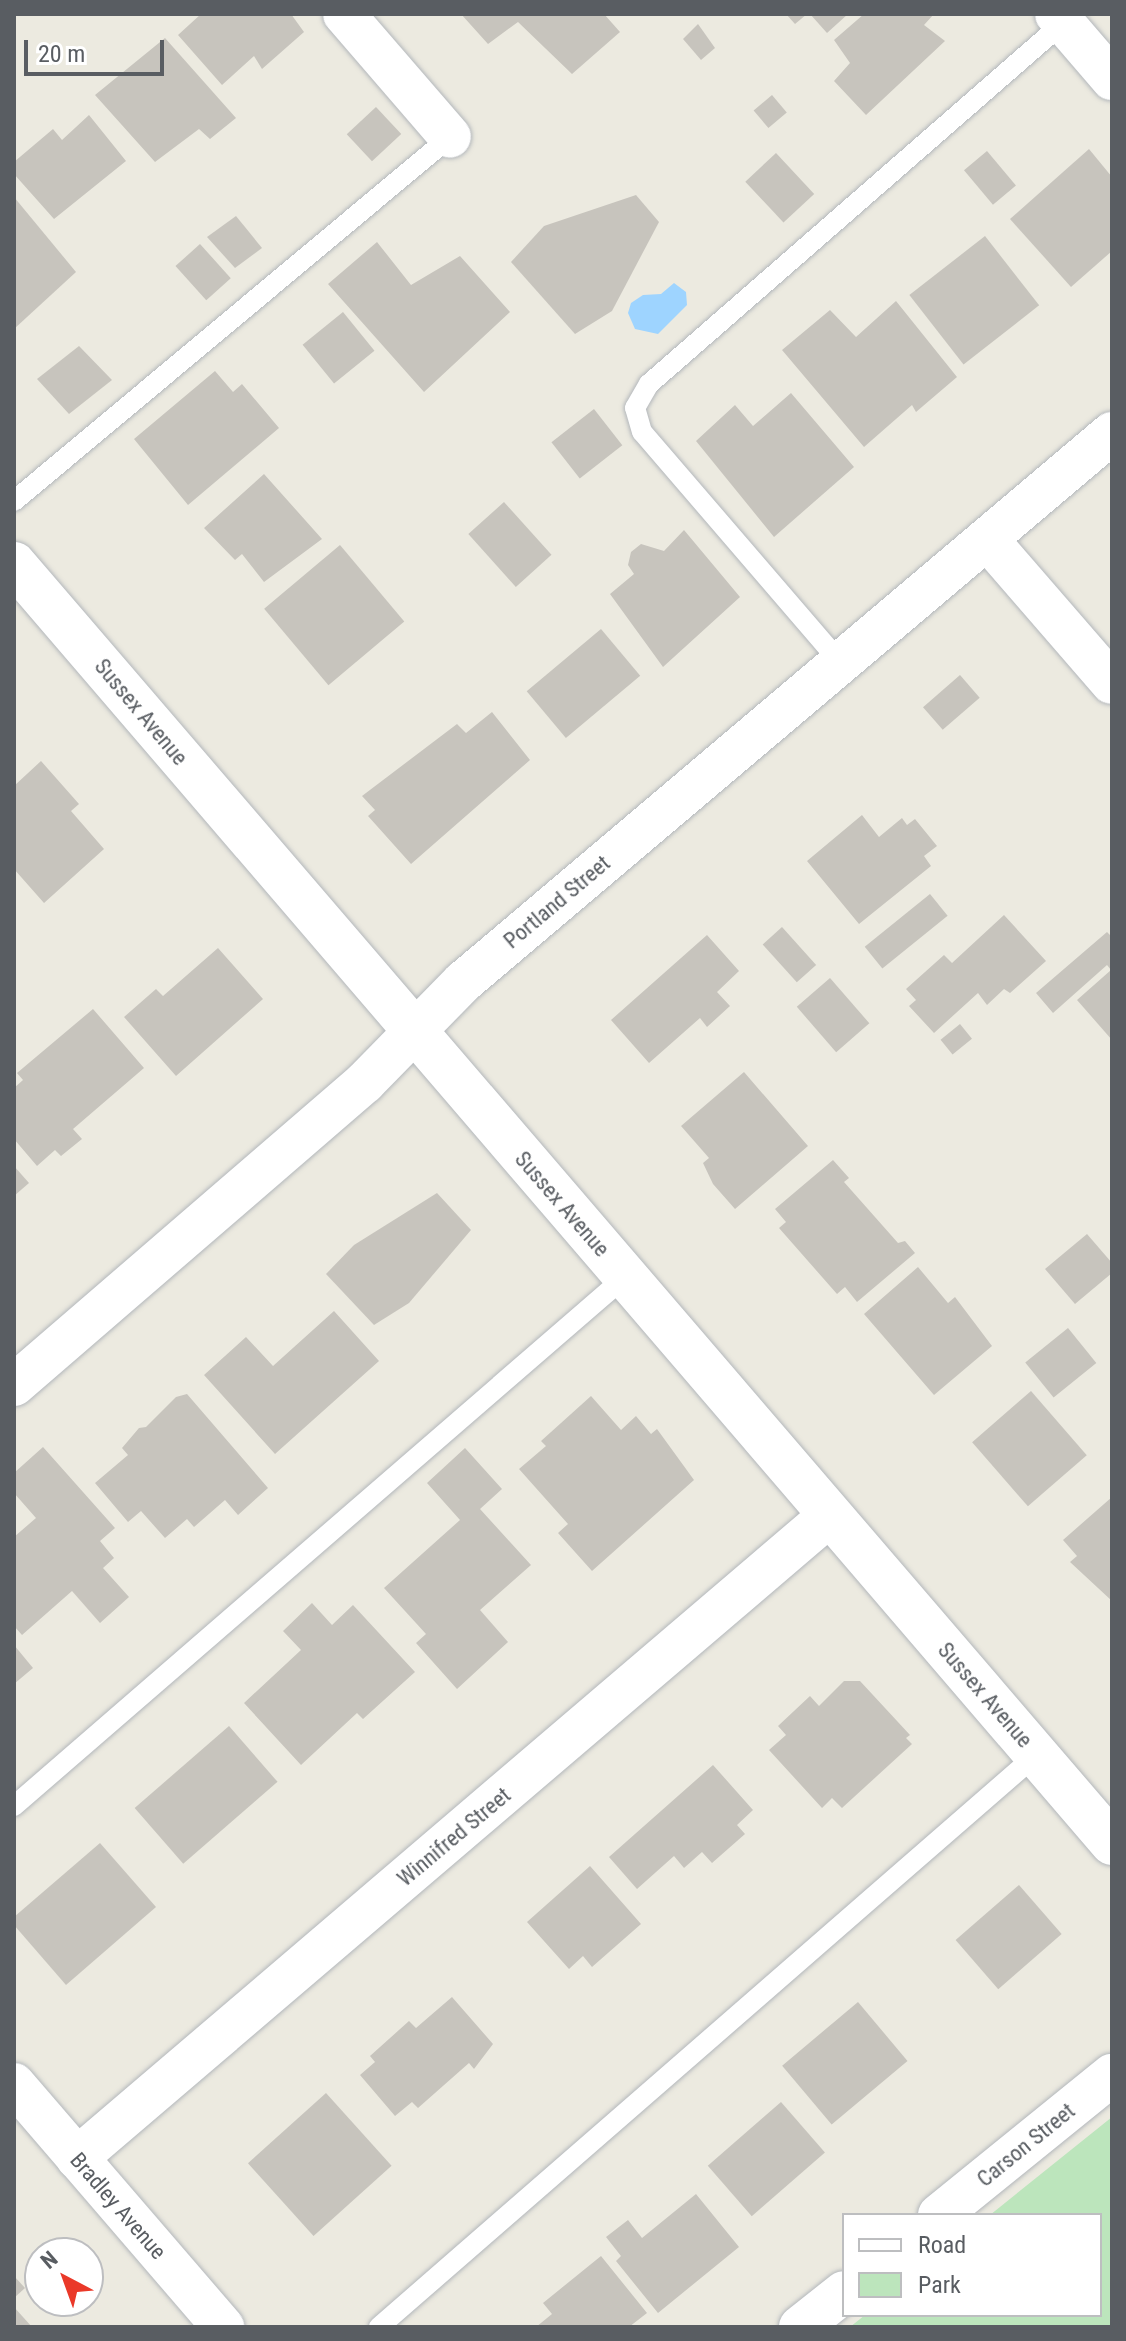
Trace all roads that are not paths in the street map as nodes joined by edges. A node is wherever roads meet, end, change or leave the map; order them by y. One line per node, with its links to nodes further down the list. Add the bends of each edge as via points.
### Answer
1 (344, 14): 4 (street)
2 (1060, 18): 3 (street); 9 (lane, via 649,384 635,408 642,432)
3 (1112, 79)
4 (450, 137): 6 (lane)
5 (1112, 433): 7 (street, Portland Street)
6 (14, 501)
7 (988, 540): 9 (street, Portland Street); 10 (street)
8 (14, 564): 11 (street, Sussex Avenue)
9 (840, 662): 11 (street, Portland Street, via 463,982)
10 (1112, 683)
11 (413, 1031): 12 (street, Sussex Avenue); 13 (street, Portland Street, via 365,1082)
12 (625, 1277): 14 (street, Sussex Avenue); 16 (lane)
13 (14, 1385)
14 (830, 1515): 15 (street, Sussex Avenue); 20 (street, Winnifred Street)
15 (1036, 1755): 17 (street, Sussex Avenue); 24 (lane)
16 (14, 1806)
17 (1112, 1843)
18 (1112, 2075): 21 (street, Carson Street)
19 (14, 2084): 20 (street, Bradley Avenue)
20 (77, 2158): 23 (street, Bradley Avenue)
21 (941, 2213)
22 (842, 2294): 25 (street)
23 (223, 2327)
24 (379, 2327)
25 (800, 2327)

